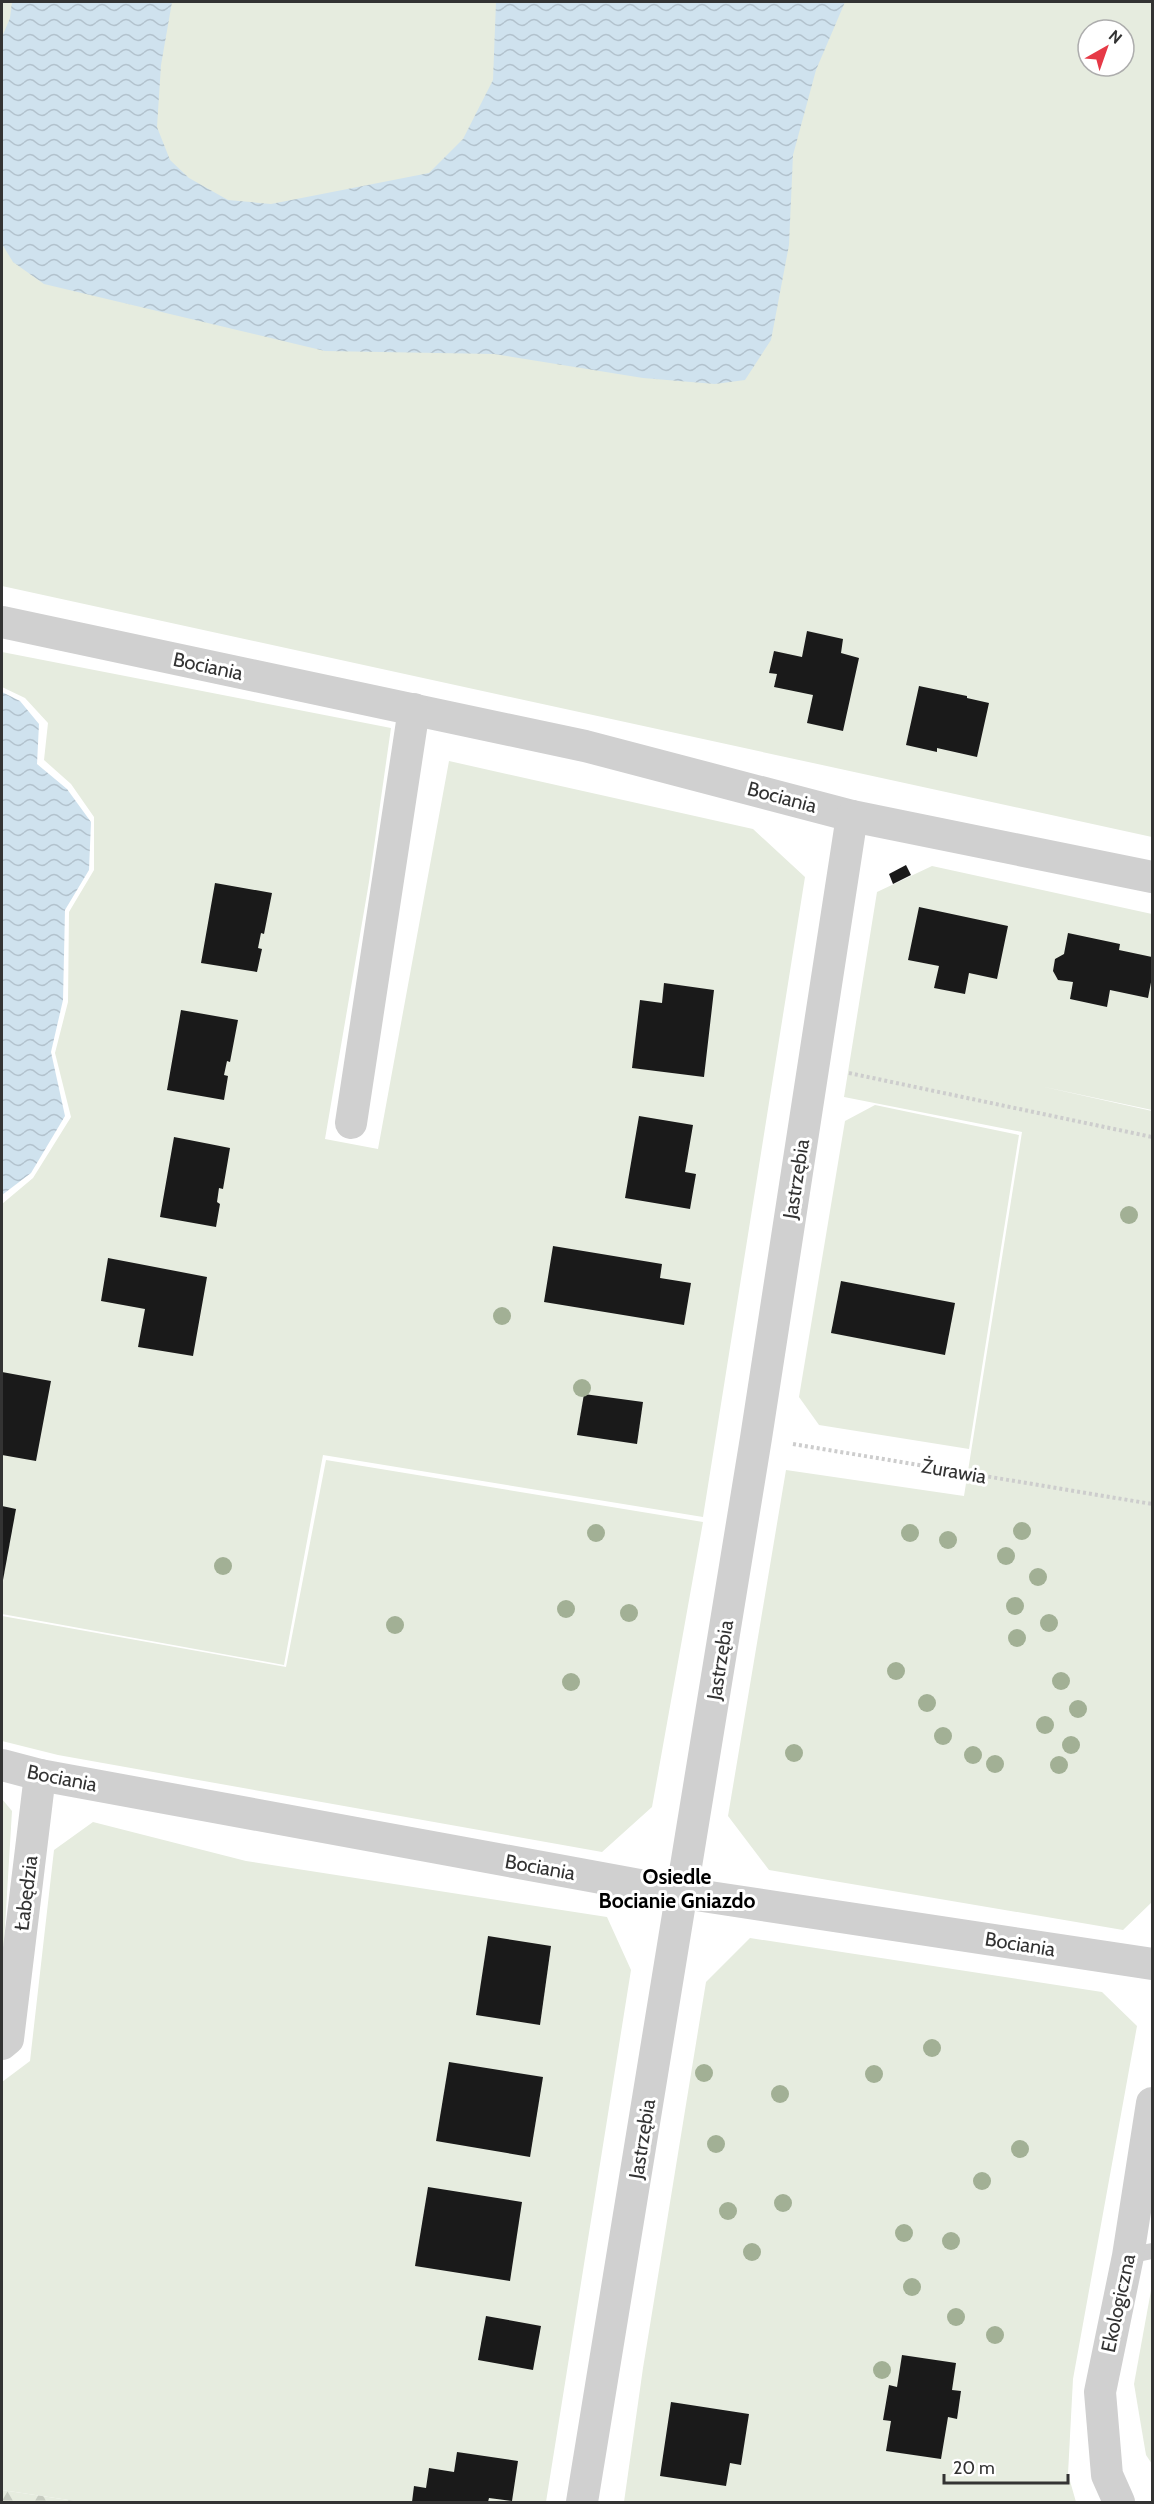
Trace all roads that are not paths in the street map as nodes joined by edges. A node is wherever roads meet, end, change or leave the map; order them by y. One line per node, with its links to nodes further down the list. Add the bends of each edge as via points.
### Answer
1 (2, 622): 2 (street, Bociania)
2 (414, 709): 3 (street, Bociania, via 585,746); 5 (street)
3 (852, 816): 4 (street, Bociania); 8 (street, Jastrzębia)
4 (1152, 877)
5 (351, 1123)
6 (2, 1765): 7 (street, Bociania)
7 (40, 1774): 8 (street, Bociania); 10 (street, Łabędzia, via 8,2039)
8 (683, 1893): 9 (street, Bociania); 13 (street, Jastrzębia)
9 (1152, 1964)
10 (2, 2044)
11 (1152, 2103): 12 (street, Ekologiczna)
12 (1140, 2253): 14 (street, Ekologiczna, via 1100,2392 1107,2475)
13 (582, 2502)
14 (1119, 2502)

